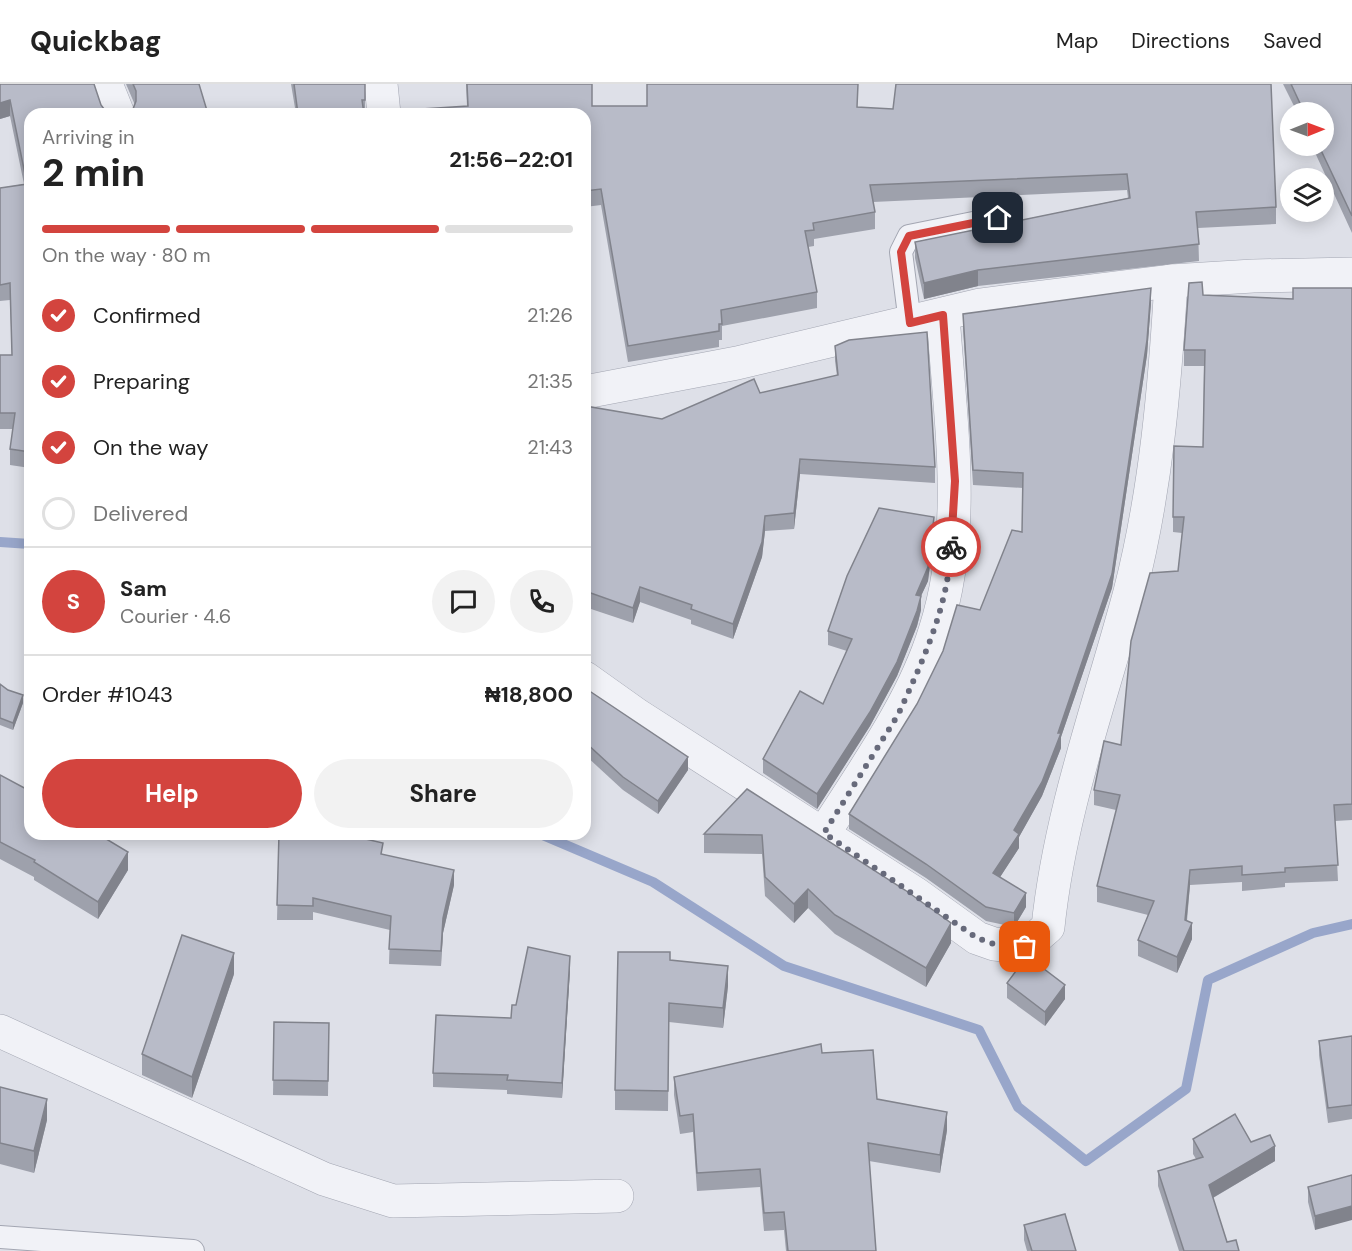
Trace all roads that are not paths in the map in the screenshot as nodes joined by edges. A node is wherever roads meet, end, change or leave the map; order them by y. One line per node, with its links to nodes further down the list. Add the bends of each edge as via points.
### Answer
1 (106, 84): 3 (street)
2 (381, 84): 4 (street)
3 (116, 108)
4 (383, 108)
5 (998, 218): 9 (lane, via 909,236 901,252)
6 (1352, 274): 7 (street)
7 (1171, 281): 8 (street, via 980,305); 12 (street, via 1153,478 1130,590 1070,798 1048,927 1025,947 977,938)
8 (943, 315): 9 (street); 12 (street, via 955,481 950,571 935,632 898,715)
9 (910, 323): 10 (street, via 737,363)
10 (591, 391)
11 (591, 682): 12 (street)
12 (824, 833)
13 (0, 1031): 14 (street, via 324,1179 393,1201)
14 (617, 1196)
15 (0, 1237): 16 (lane)
16 (193, 1251)

